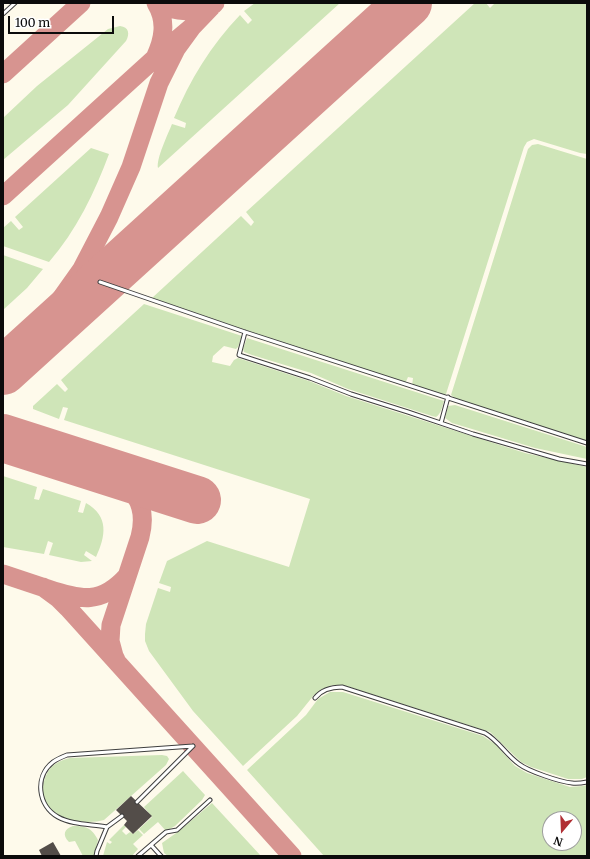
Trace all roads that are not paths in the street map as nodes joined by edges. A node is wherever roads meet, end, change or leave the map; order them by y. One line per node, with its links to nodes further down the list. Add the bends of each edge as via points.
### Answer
1 (15, 3): 2 (lane)
2 (3, 14)
3 (100, 282): 4 (lane)
4 (245, 332): 5 (lane); 6 (lane, via 239,355)
5 (448, 398): 6 (lane); 7 (lane)
6 (440, 423): 8 (lane, via 559,459)
7 (587, 443)
8 (587, 464)
9 (315, 698): 10 (lane, via 333,687 342,687 485,733 518,764 527,769 571,783)
10 (587, 782)
11 (210, 800): 15 (lane, via 177,830 166,832)
12 (137, 802): 14 (lane, via 193,746 67,755 53,762 45,772 40,785 44,804 50,811 69,821)
13 (122, 816): 14 (lane)
14 (107, 827): 16 (lane)
15 (151, 845): 17 (lane); 18 (lane)
16 (96, 856)
17 (138, 856)
18 (161, 856)

